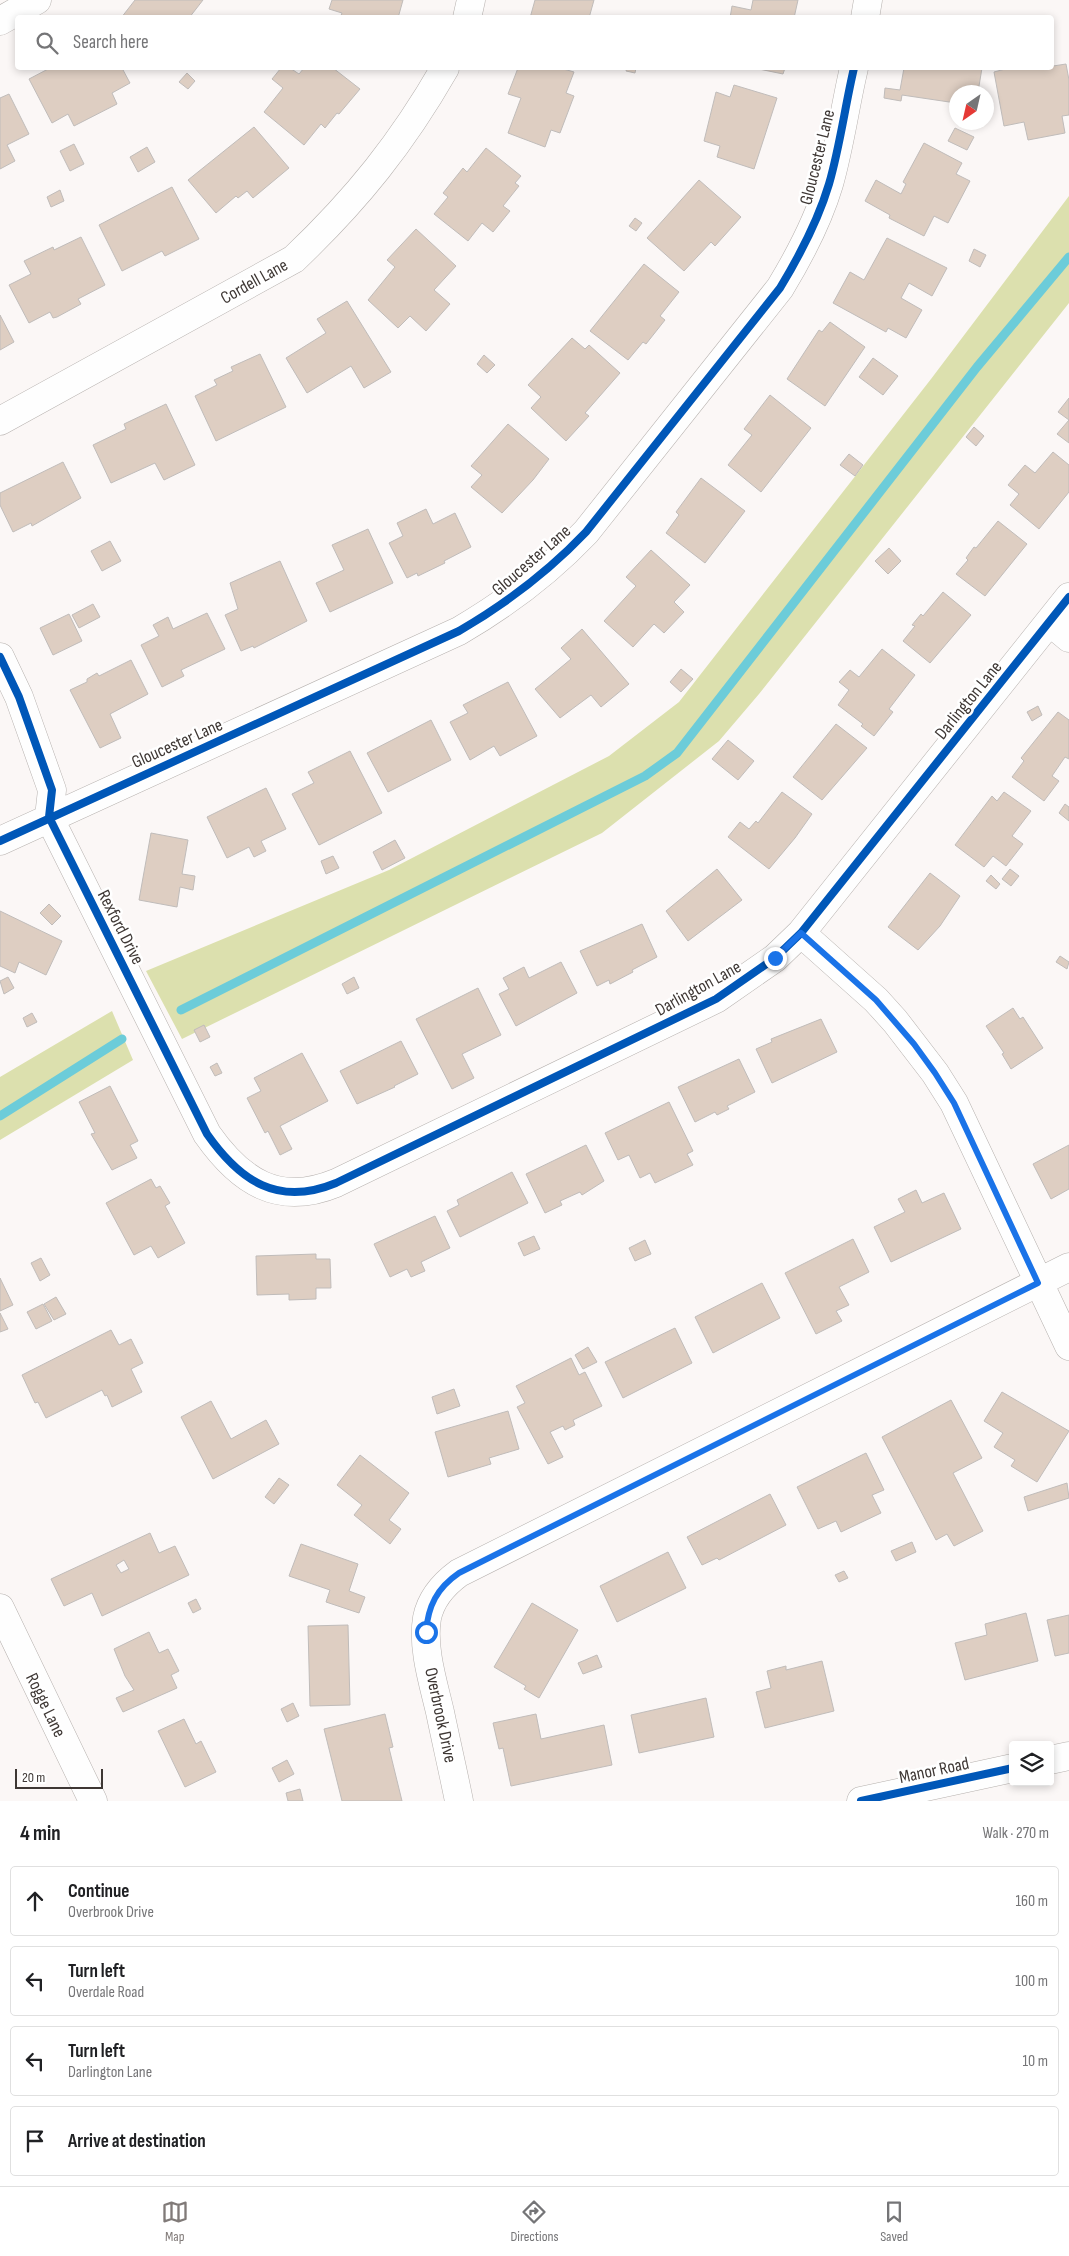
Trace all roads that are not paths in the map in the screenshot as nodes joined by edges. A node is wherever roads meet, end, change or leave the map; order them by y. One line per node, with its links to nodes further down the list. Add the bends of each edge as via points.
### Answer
1 (37, 0): 6 (street)
2 (471, 0): 4 (street)
3 (868, 0): 5 (street)
4 (468, 15)
5 (866, 15)
6 (0, 20)
7 (444, 70): 9 (street, Cordell Lane, via 400,142 368,183 294,259)
8 (854, 70): 13 (street, Gloucester Lane, via 829,183 815,222 789,274 709,380 586,532 556,563 493,611 459,631)
9 (0, 421)
10 (1069, 598): 11 (street, Darlington Lane)
11 (1059, 630): 15 (street, Darlington Lane)
12 (0, 657): 13 (street, via 19,697 52,790)
13 (49, 817): 14 (street, Gloucester Lane); 16 (street, Rexford Drive, via 208,1134 230,1163)
14 (0, 842)
15 (801, 933): 16 (street, Darlington Lane, via 775,958 716,999 336,1183 318,1191 299,1194); 18 (street, via 876,1000 935,1073 954,1103)
16 (262, 1186)
17 (1069, 1267): 18 (street, Overbrook Drive)
18 (1038, 1283): 19 (street); 25 (street, Overbrook Drive, via 449,1580 432,1601 426,1632 433,1681)
19 (1069, 1346)
20 (0, 1608): 24 (street, Rogge Lane)
21 (1069, 1756): 22 (street)
22 (1054, 1759)
23 (1009, 1769): 26 (street, Manor Road)
24 (93, 1801)
25 (459, 1801)
26 (861, 1801)

